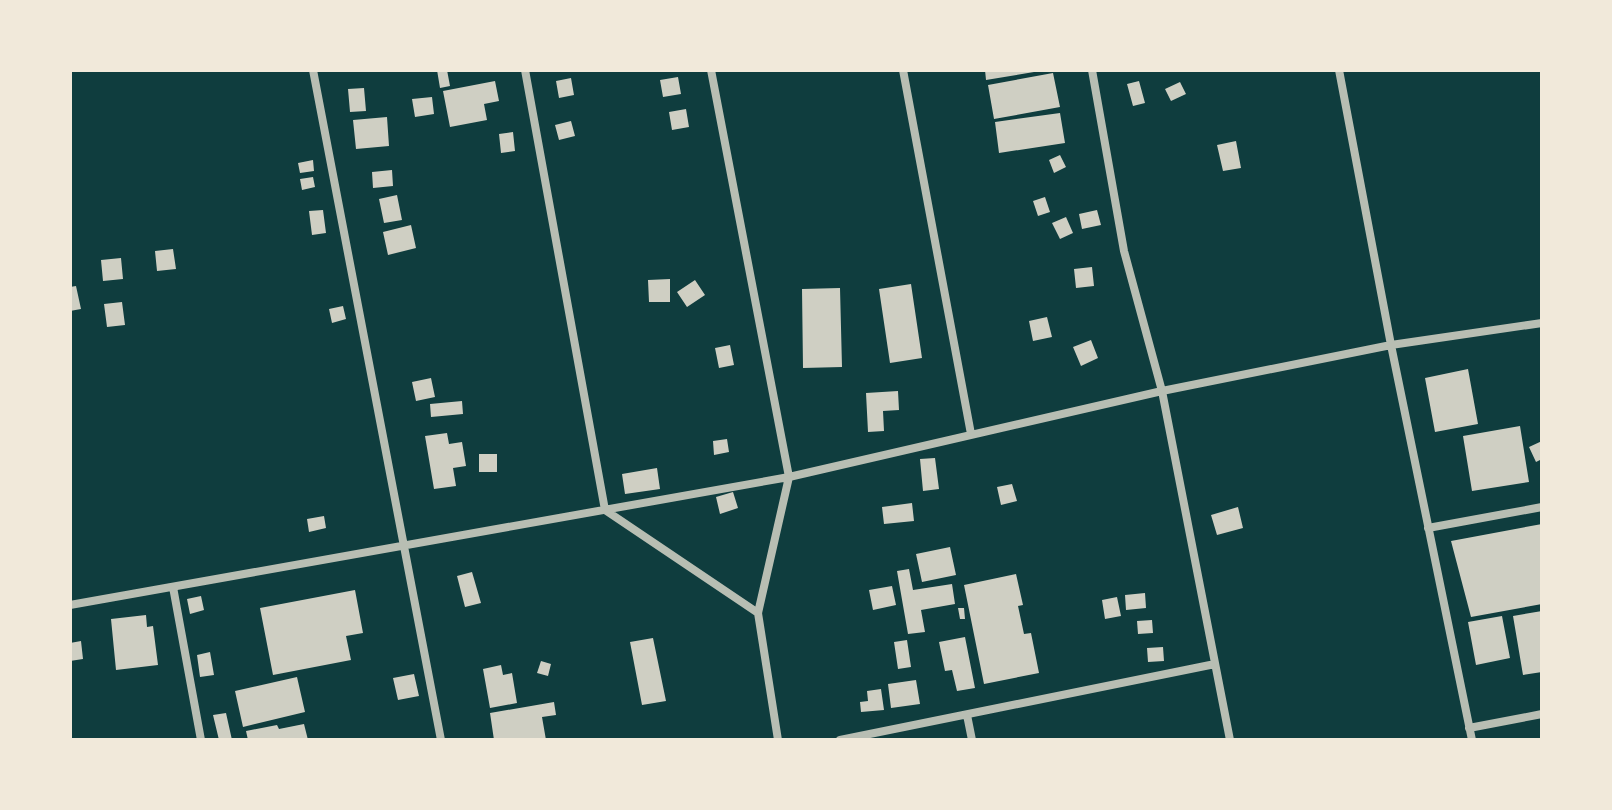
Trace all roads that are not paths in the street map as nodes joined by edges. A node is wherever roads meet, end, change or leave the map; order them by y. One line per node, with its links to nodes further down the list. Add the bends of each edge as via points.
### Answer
1 (313, 70): 15 (street)
2 (525, 70): 13 (street)
3 (711, 70): 11 (street)
4 (903, 70): 10 (street)
5 (1092, 70): 9 (street, via 1124,251)
6 (1339, 70): 8 (street)
7 (1542, 323): 8 (street)
8 (1391, 345): 9 (street); 14 (street)
9 (1162, 391): 10 (street); 19 (street)
10 (971, 434): 11 (street)
11 (789, 477): 13 (street); 18 (street)
12 (1542, 507): 14 (street)
13 (605, 510): 15 (street); 18 (street)
14 (1428, 528): 22 (street)
15 (404, 546): 16 (street); 24 (street)
16 (173, 587): 17 (street); 23 (street)
17 (70, 605)
18 (758, 613): 25 (street)
19 (1215, 664): 21 (street); 28 (street)
20 (1542, 714): 22 (street)
21 (967, 715): 26 (street); 27 (street)
22 (1469, 728): 29 (street)
23 (201, 740)
24 (441, 740)
25 (778, 740)
26 (840, 740)
27 (972, 740)
28 (1230, 740)
29 (1472, 740)

